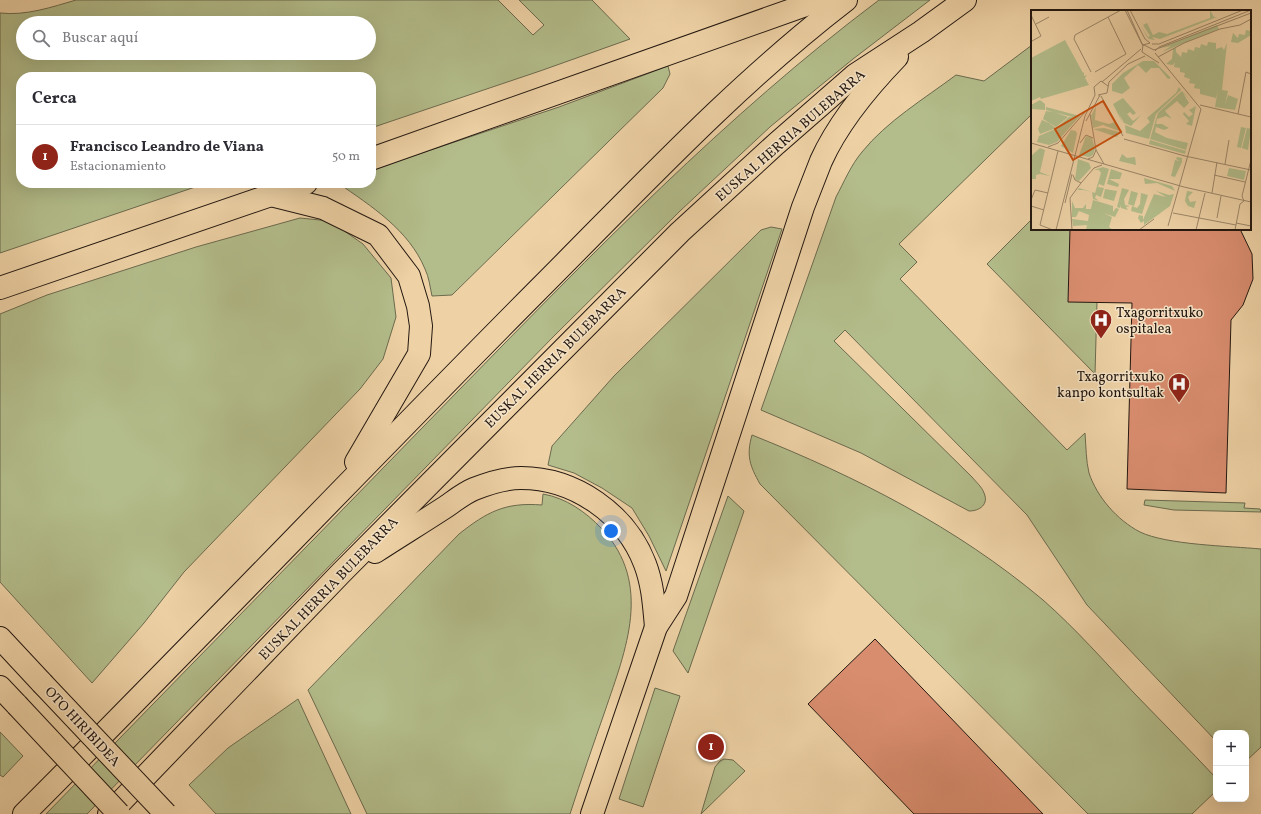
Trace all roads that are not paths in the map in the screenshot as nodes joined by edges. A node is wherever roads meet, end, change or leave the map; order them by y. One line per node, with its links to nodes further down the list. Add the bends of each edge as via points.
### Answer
1 (820, 0): 5 (main road)
2 (846, 0): 9 (main road, via 802,34 665,163)
3 (965, 0): 4 (main road, EUSKAL HERRIA BULEBARRA)
4 (921, 32): 10 (main road, EUSKAL HERRIA BULEBARRA, via 855,75 680,232); 11 (main road, via 883,72 835,136 822,161 797,223 676,596)
5 (376, 157)
6 (293, 188): 7 (main road)
7 (271, 196): 8 (main road); 9 (main road, via 323,208 378,235 409,276 418,306 421,326 419,354)
8 (0, 288)
9 (342, 489): 14 (main road)
10 (341, 573): 11 (main road, via 473,489 498,481 520,478 550,480 592,499 623,527 645,564 653,588); 15 (main road, EUSKAL HERRIA BULEBARRA)
11 (656, 627): 18 (main road)
12 (0, 638): 17 (main road, OTO HIRIBIDEA, bridge)
13 (0, 687): 16 (main road, bridge)
14 (24, 814)
15 (109, 814)
16 (119, 814)
17 (166, 814)
18 (592, 814)

